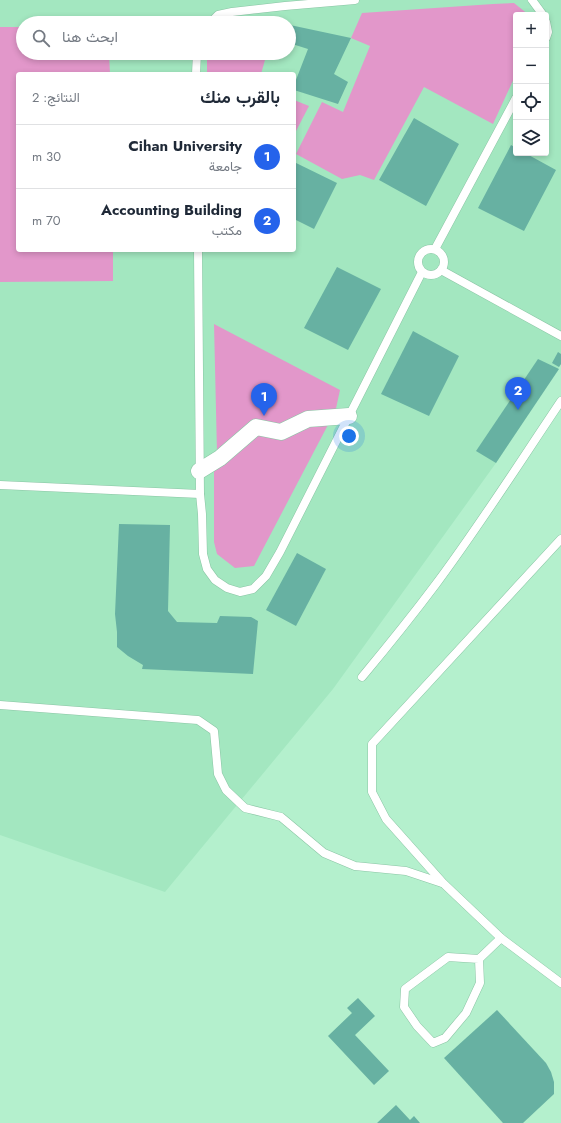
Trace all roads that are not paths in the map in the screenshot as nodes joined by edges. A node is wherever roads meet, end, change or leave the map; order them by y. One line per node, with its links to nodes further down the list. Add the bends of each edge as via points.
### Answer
1 (355, 0): 4 (lane, via 232,12)
2 (532, 0): 3 (lane)
3 (541, 12)
4 (217, 16)
5 (197, 60): 6 (lane)
6 (196, 72)
7 (513, 104): 8 (lane)
8 (435, 250): 10 (lane, via 443,258); 11 (lane, via 426,250 419,256 418,264)
9 (198, 252): 15 (lane)
10 (441, 270): 11 (lane, via 430,275); 12 (lane)
11 (422, 272): 14 (lane)
12 (561, 336)
13 (561, 401): 19 (lane, via 436,584)
14 (349, 416): 15 (street, via 308,419 281,432 256,427 220,458); 17 (lane, via 280,552 266,576 253,590 240,592 227,588 215,580 207,569 203,554)
15 (200, 471): 17 (lane)
16 (0, 485): 17 (lane)
17 (200, 494)
18 (561, 539): 21 (lane, via 372,744 372,792 386,819)
19 (362, 677)
20 (0, 705): 21 (lane, via 198,720 214,731 218,774 226,790 245,808 281,817 324,853 355,866 406,871)
21 (443, 883): 22 (lane)
22 (501, 938): 23 (lane); 24 (lane)
23 (479, 959): 23 (lane, via 448,956 405,988 404,1007 433,1043 445,1038 466,1013 480,983)
24 (561, 983)

